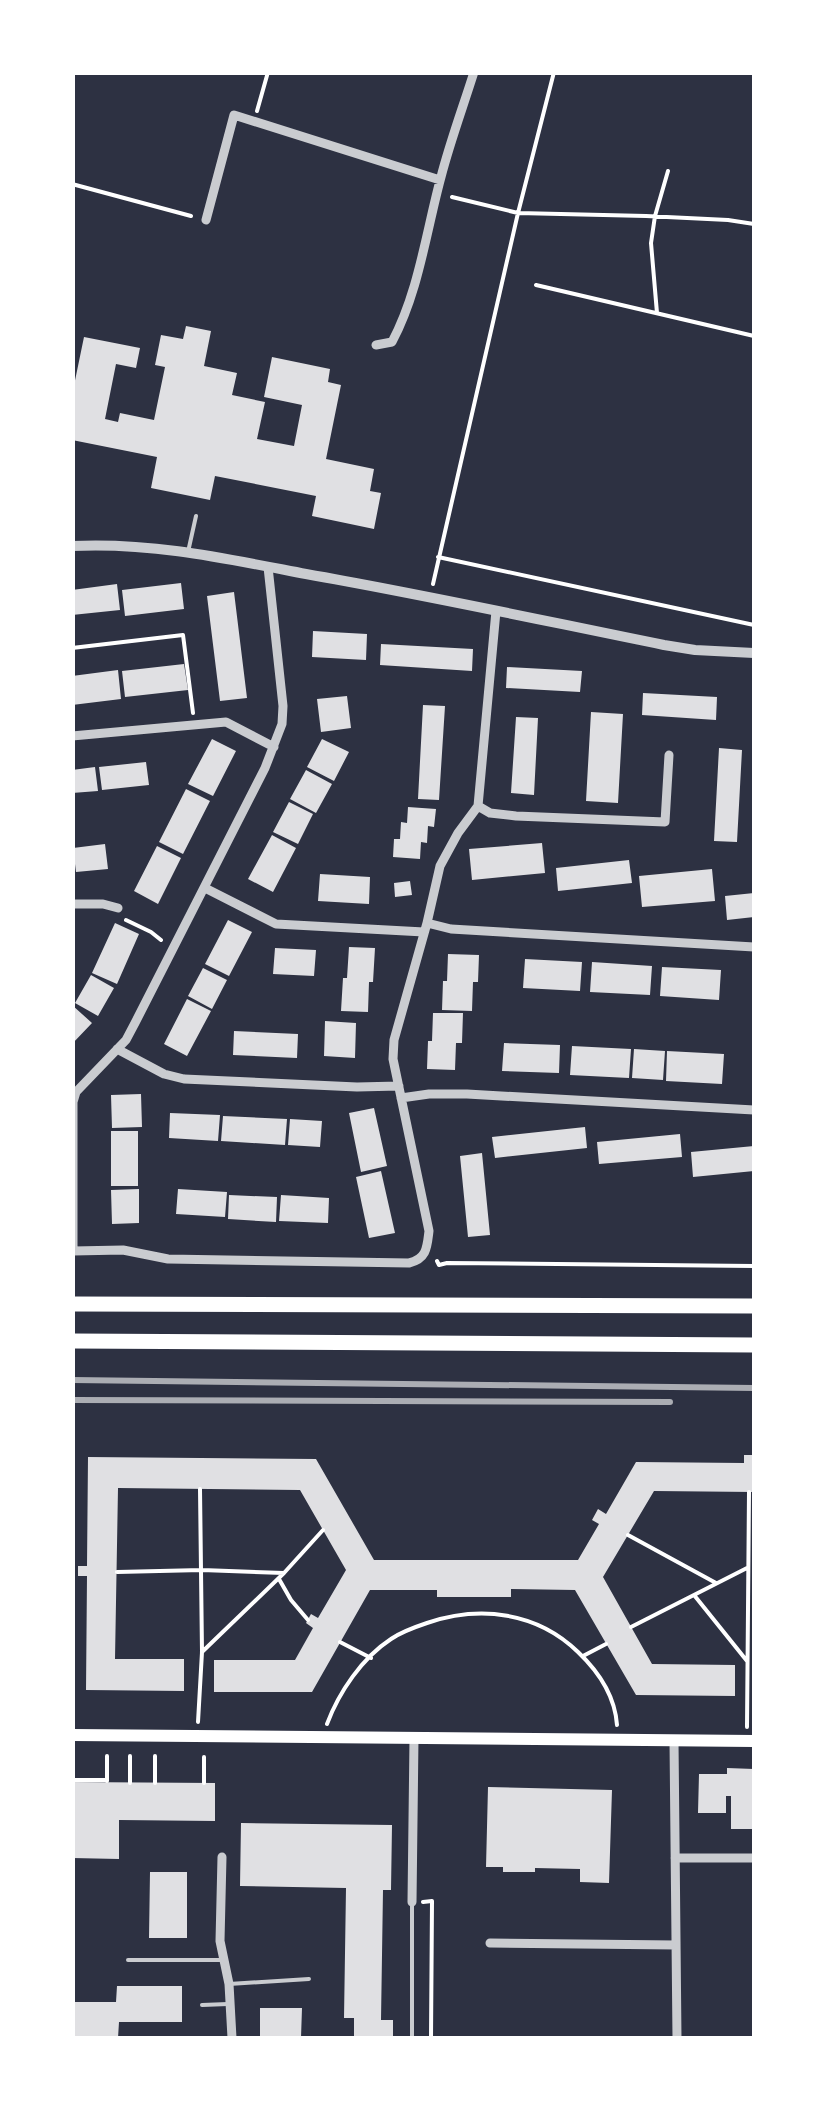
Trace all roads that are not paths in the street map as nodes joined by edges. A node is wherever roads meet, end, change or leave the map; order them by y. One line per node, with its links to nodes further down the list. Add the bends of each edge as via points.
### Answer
1 (474, 72): 2 (street)
2 (440, 180): 3 (street, via 234,115); 4 (street, via 404,318 392,342)
3 (206, 220)
4 (376, 346)
5 (196, 516): 7 (lane)
6 (72, 546): 7 (street)
7 (188, 552): 8 (street)
8 (268, 566): 9 (street); 12 (street, via 283,706)
9 (496, 610): 10 (street, via 664,645); 14 (street)
10 (754, 654)
11 (72, 736): 12 (street, via 226,722)
12 (274, 747): 15 (street)
13 (669, 755): 14 (street, via 665,822 516,816)
14 (478, 806): 18 (street, via 440,866)
15 (205, 888): 18 (street, via 276,924); 20 (street)
16 (72, 904): 17 (street)
17 (118, 908)
18 (426, 928): 19 (street); 21 (street, via 394,1040)
19 (754, 948)
20 (117, 1049): 21 (street, via 184,1079); 22 (street)
21 (400, 1092): 23 (street); 24 (street, via 430,1231 422,1258 409,1263)
22 (73, 1102): 24 (street)
23 (754, 1110)
24 (73, 1251)
25 (72, 1304): 26 (highway)
26 (754, 1306)
27 (72, 1341): 28 (highway)
28 (754, 1344)
29 (72, 1735): 30 (main road)
30 (414, 1738): 31 (main road); 36 (street)
31 (674, 1740): 32 (main road); 34 (street)
32 (751, 1741)
33 (222, 1857): 40 (street)
34 (675, 1858): 35 (street); 38 (street)
35 (754, 1858)
36 (412, 1902): 46 (lane)
37 (490, 1943): 38 (street)
38 (676, 1945): 47 (street)
39 (128, 1960): 40 (lane)
40 (224, 1960): 42 (street)
41 (309, 1979): 42 (lane)
42 (229, 1984): 43 (street)
43 (230, 2004): 44 (lane); 45 (street)
44 (202, 2005)
45 (232, 2038)
46 (412, 2038)
47 (677, 2038)

